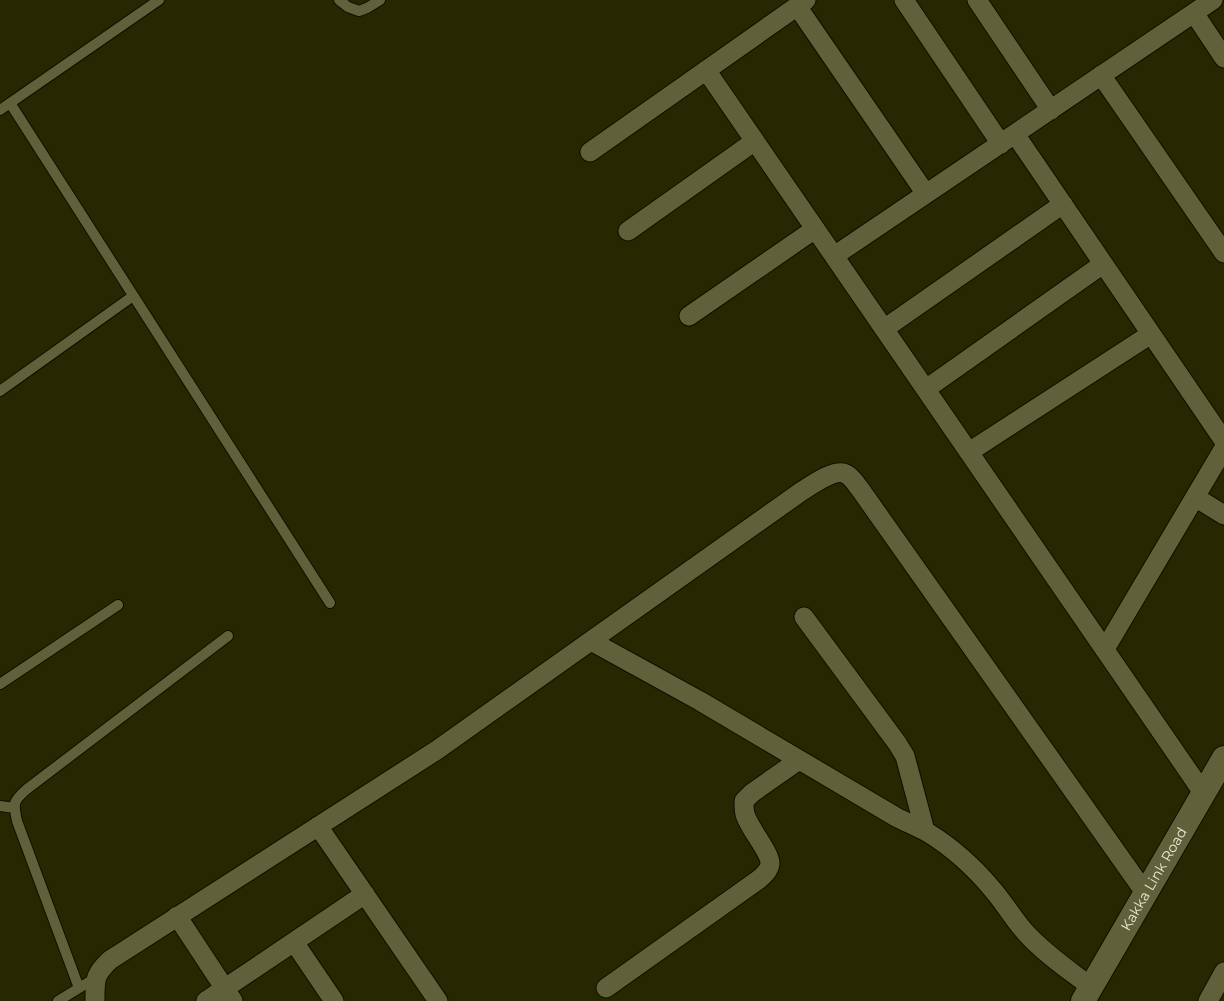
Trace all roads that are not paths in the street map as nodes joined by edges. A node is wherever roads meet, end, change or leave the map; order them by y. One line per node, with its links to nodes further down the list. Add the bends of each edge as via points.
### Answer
1 (159, 0): 12 (lane)
2 (339, 0): 3 (lane, via 358,11)
3 (380, 0)
4 (904, 0): 15 (street)
5 (977, 0): 14 (street)
6 (1213, 0): 8 (street)
7 (801, 3): 10 (street); 18 (street)
8 (1194, 13): 9 (street); 11 (street)
9 (1224, 58)
10 (706, 70): 16 (street); 17 (street)
11 (1101, 76): 14 (street); 22 (street)
12 (10, 103): 13 (lane); 25 (lane)
13 (0, 110)
14 (1051, 110): 15 (street)
15 (1008, 139): 18 (street); 19 (street)
16 (755, 141): 20 (street); 21 (street)
17 (590, 152)
18 (926, 194): 23 (street)
19 (1063, 204): 24 (street); 27 (street)
20 (816, 229): 23 (street); 26 (street)
21 (628, 231)
22 (1224, 253)
23 (834, 256): 27 (street)
24 (1104, 264): 28 (street); 29 (street)
25 (133, 296): 30 (lane); 36 (lane)
26 (689, 316)
27 (884, 329): 29 (street)
28 (1151, 334): 31 (street); 33 (street)
29 (926, 389): 33 (street)
30 (0, 391)
31 (1224, 441)
32 (1224, 448): 34 (street)
33 (969, 452): 41 (street)
34 (1195, 496): 35 (street); 41 (street)
35 (1224, 515)
36 (330, 603)
37 (118, 605): 42 (lane)
38 (804, 617): 49 (street, via 905,756)
39 (228, 636): 47 (lane, via 27,789 17,798)
40 (590, 641): 44 (street); 48 (street, via 437,750); 51 (street, via 802,491 837,472 845,473 853,479)
41 (1105, 649): 45 (street)
42 (0, 684)
43 (1224, 758): 45 (street, Kakka Link Road)
44 (799, 760): 49 (street); 57 (street, via 744,802 748,823 769,857 770,865 765,874)
45 (1204, 794): 51 (street, Kakka Link Road)
46 (0, 806): 47 (lane)
47 (14, 808): 56 (lane)
48 (318, 826): 50 (street); 52 (street)
49 (925, 832): 58 (street, via 960,856 1026,933)
50 (365, 894): 53 (street); 64 (street)
51 (1146, 894): 58 (street, Kakka Link Road)
52 (177, 916): 55 (street, via 110,960); 59 (street)
53 (294, 942): 59 (street); 63 (street)
54 (1224, 972): 65 (street)
55 (97, 977): 56 (lane); 61 (street)
56 (79, 988): 60 (lane)
57 (606, 988)
58 (1087, 994)
59 (229, 995): 62 (street)
60 (58, 1001)
61 (94, 1001)
62 (206, 1001)
63 (334, 1001)
64 (438, 1001)
65 (1208, 1001)

